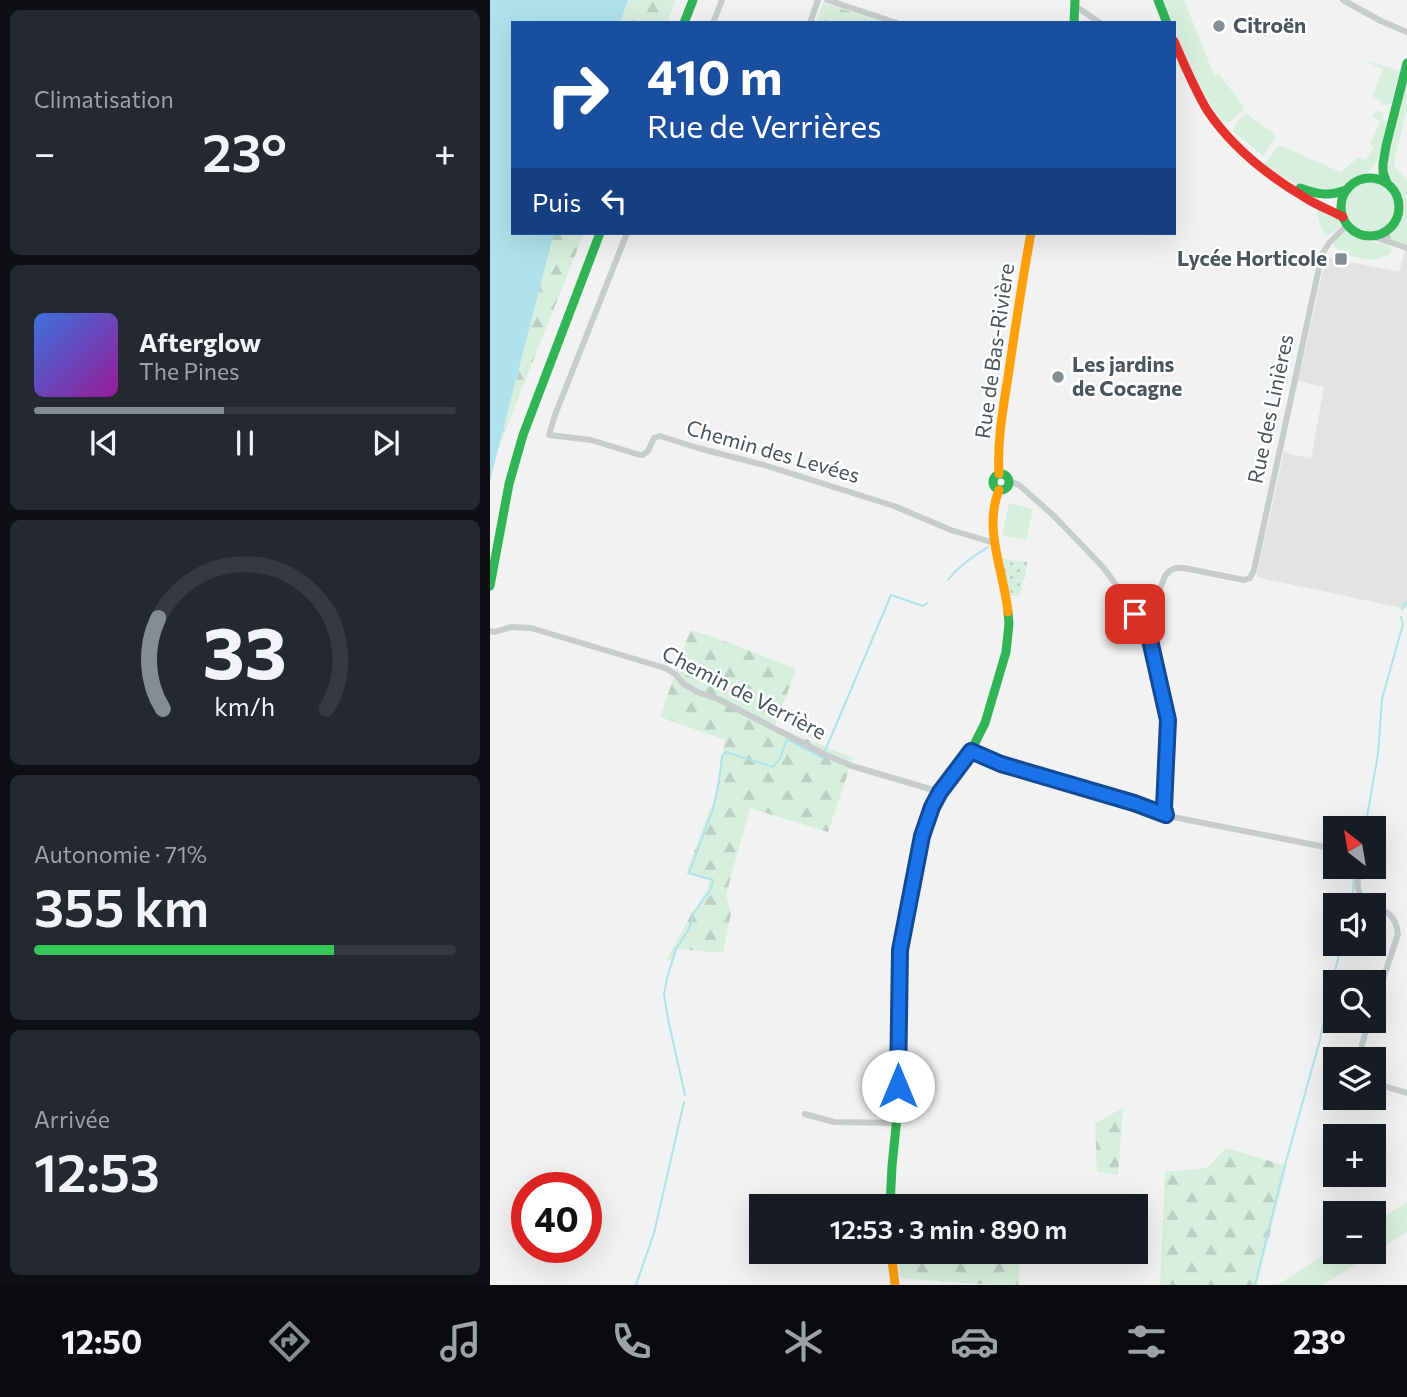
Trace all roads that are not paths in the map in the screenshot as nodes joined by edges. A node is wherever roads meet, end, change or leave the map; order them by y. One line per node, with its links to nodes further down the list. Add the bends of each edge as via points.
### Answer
1 (692, 0): 8 (street)
2 (722, 0): 9 (street)
3 (818, 0): 10 (street)
4 (827, 0): 11 (street)
5 (1158, 0): 13 (street)
6 (1343, 0): 14 (street)
7 (1075, 4): 12 (street)
8 (685, 21)
9 (714, 21)
10 (811, 21)
11 (891, 21)
12 (1097, 21)
13 (1166, 21)
14 (1407, 32)
15 (1176, 45): 19 (street, via 1200,98 1222,130 1247,156)
16 (1407, 63): 17 (street)
17 (1386, 146): 18 (street); 20 (street, via 1383,173)
18 (1365, 178): 20 (street); 21 (street)
19 (1282, 181): 21 (street, via 1322,195); 22 (street)
20 (1387, 183): 23 (street, via 1397,196 1399,211)
21 (1347, 190): 22 (street, via 1341,203)
22 (1345, 221): 27 (street, via 1354,231); 35 (street, Rue des Linières, via 1322,254 1254,570 1244,580 1176,567 1169,570)
23 (1386, 231): 27 (street); 28 (street)
24 (599, 235): 34 (street, via 523,435)
25 (626, 235): 33 (street, Chemin des Levées, via 549,435 590,440 640,455 660,436 764,464)
26 (1031, 235): 30 (street, Rue de Bas-Rivière, via 1012,346)
27 (1371, 236): 28 (street)
28 (1389, 242): 29 (street)
29 (1407, 248)
30 (999, 474): 31 (street); 32 (street, via 993,483)
31 (1009, 481): 32 (street); 35 (street, via 1027,491 1081,543 1118,587)
32 (999, 490): 33 (street, via 992,510)
33 (994, 543): 37 (street, via 1009,624 1006,652 985,723)
34 (490, 586)
35 (1143, 627): 39 (street, via 1168,720)
36 (490, 631): 38 (street, Chemin de Verrière, via 531,628 665,668 697,692 824,754)
37 (971, 751): 38 (street); 39 (street)
38 (940, 792): 46 (street, via 926,821 900,950)
39 (1166, 815): 40 (street)
40 (1323, 847)
41 (1386, 911): 42 (street, via 1393,916 1398,934)
42 (1386, 970)
43 (1386, 1087): 44 (street)
44 (1407, 1093)
45 (804, 1114): 46 (street, via 834,1122)
46 (897, 1123): 47 (street)
47 (891, 1194)
48 (893, 1264): 49 (street)
49 (895, 1285)

